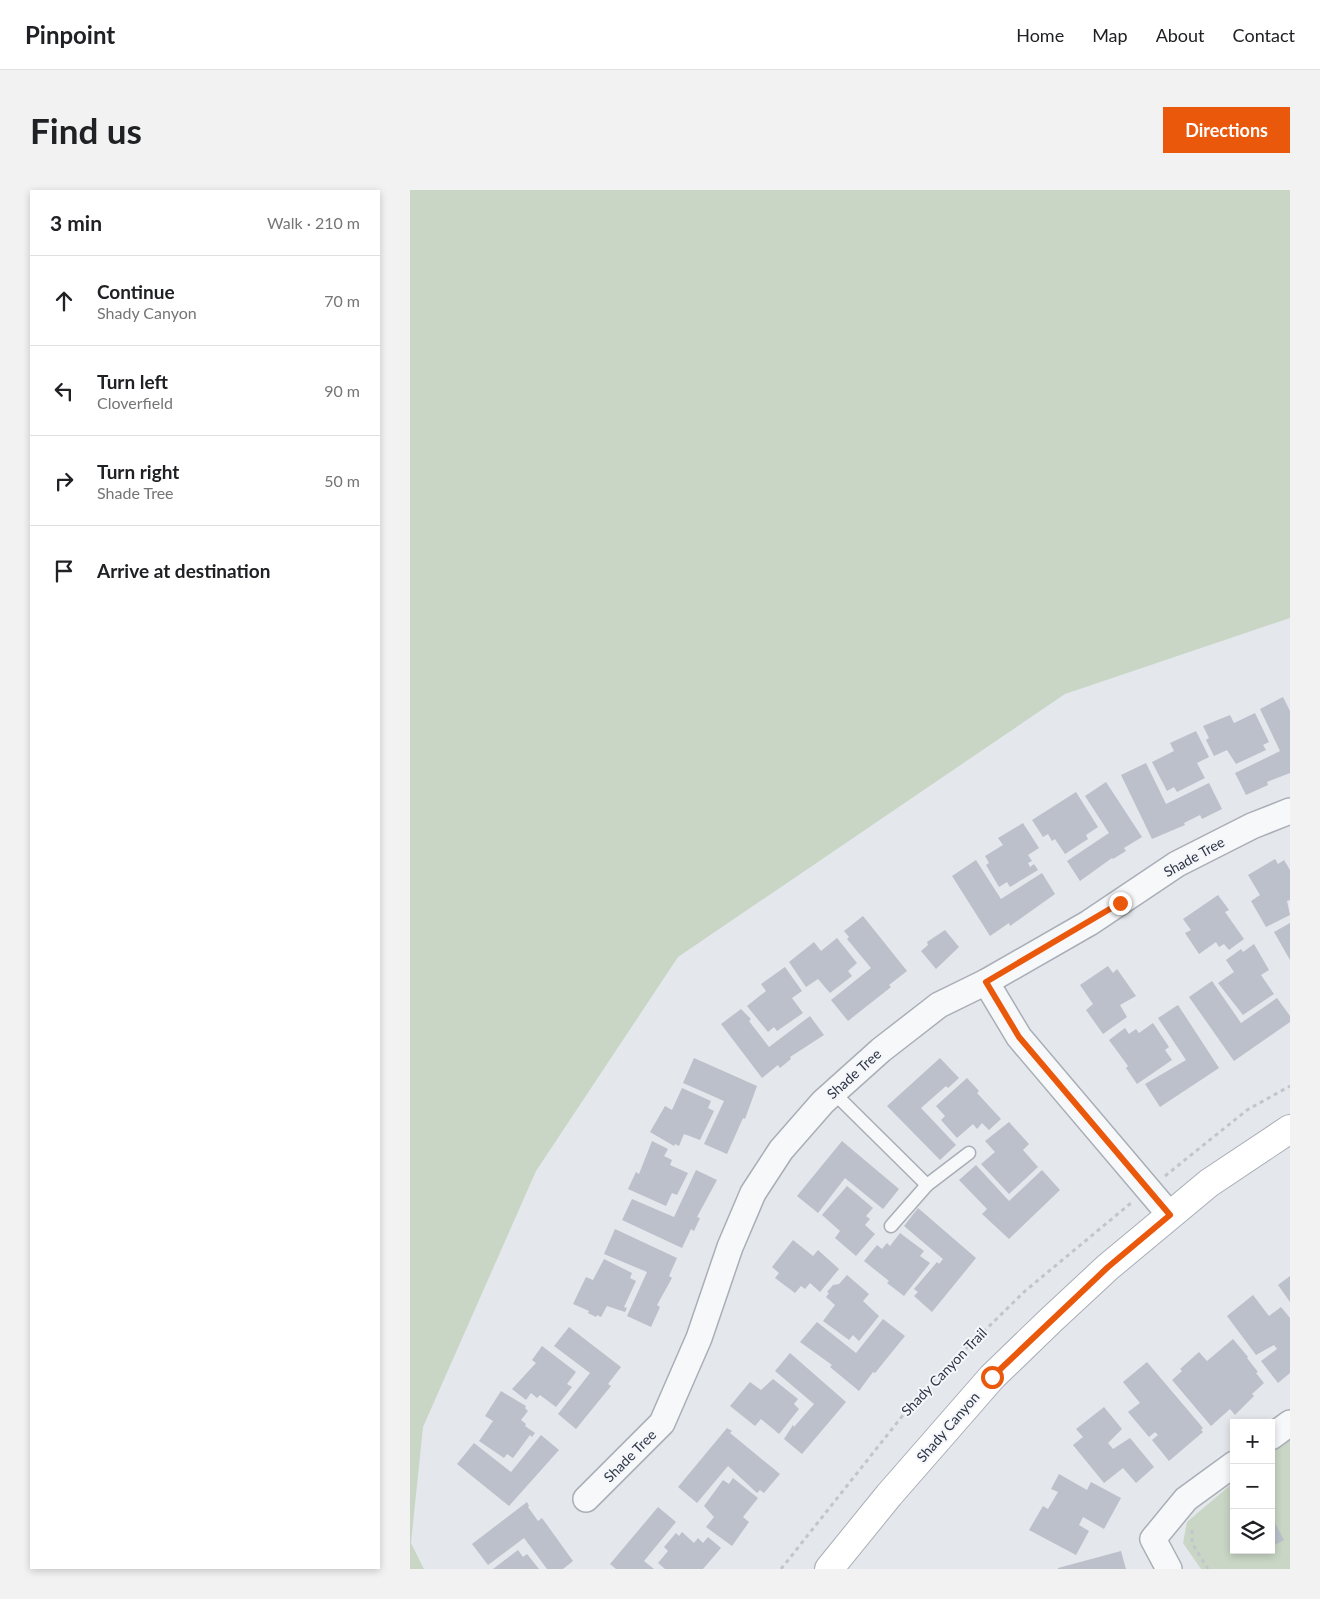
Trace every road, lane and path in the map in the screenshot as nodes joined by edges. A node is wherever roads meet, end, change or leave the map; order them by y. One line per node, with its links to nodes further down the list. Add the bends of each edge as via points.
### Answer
1 (1290, 811): 2 (street, Shade Tree, via 1252,826 1178,864 1089,923)
2 (986, 982): 4 (street, Shade Tree, via 939,1005 880,1050); 10 (street, via 1019,1037)
3 (1290, 1086): 7 (path, via 1247,1110)
4 (833, 1092): 8 (lane); 15 (street, Shade Tree, via 781,1150 753,1193 730,1247 699,1338 662,1424)
5 (1290, 1129): 10 (main road, Shady Canyon, via 1209,1183)
6 (969, 1153): 8 (lane)
7 (1163, 1177)
8 (927, 1185): 11 (lane)
9 (1134, 1200): 17 (path, Shady Canyon Trail, via 1025,1291 920,1395)
10 (1170, 1215): 18 (main road, Shady Canyon, via 1108,1267 992,1377)
11 (891, 1226)
12 (1290, 1423): 13 (street)
13 (1275, 1434)
14 (1230, 1467): 19 (street, via 1186,1499 1153,1539)
15 (586, 1499)
16 (1195, 1525): 20 (path, via 1192,1543)
17 (781, 1569)
18 (829, 1569)
19 (1169, 1569)
20 (1208, 1569)

